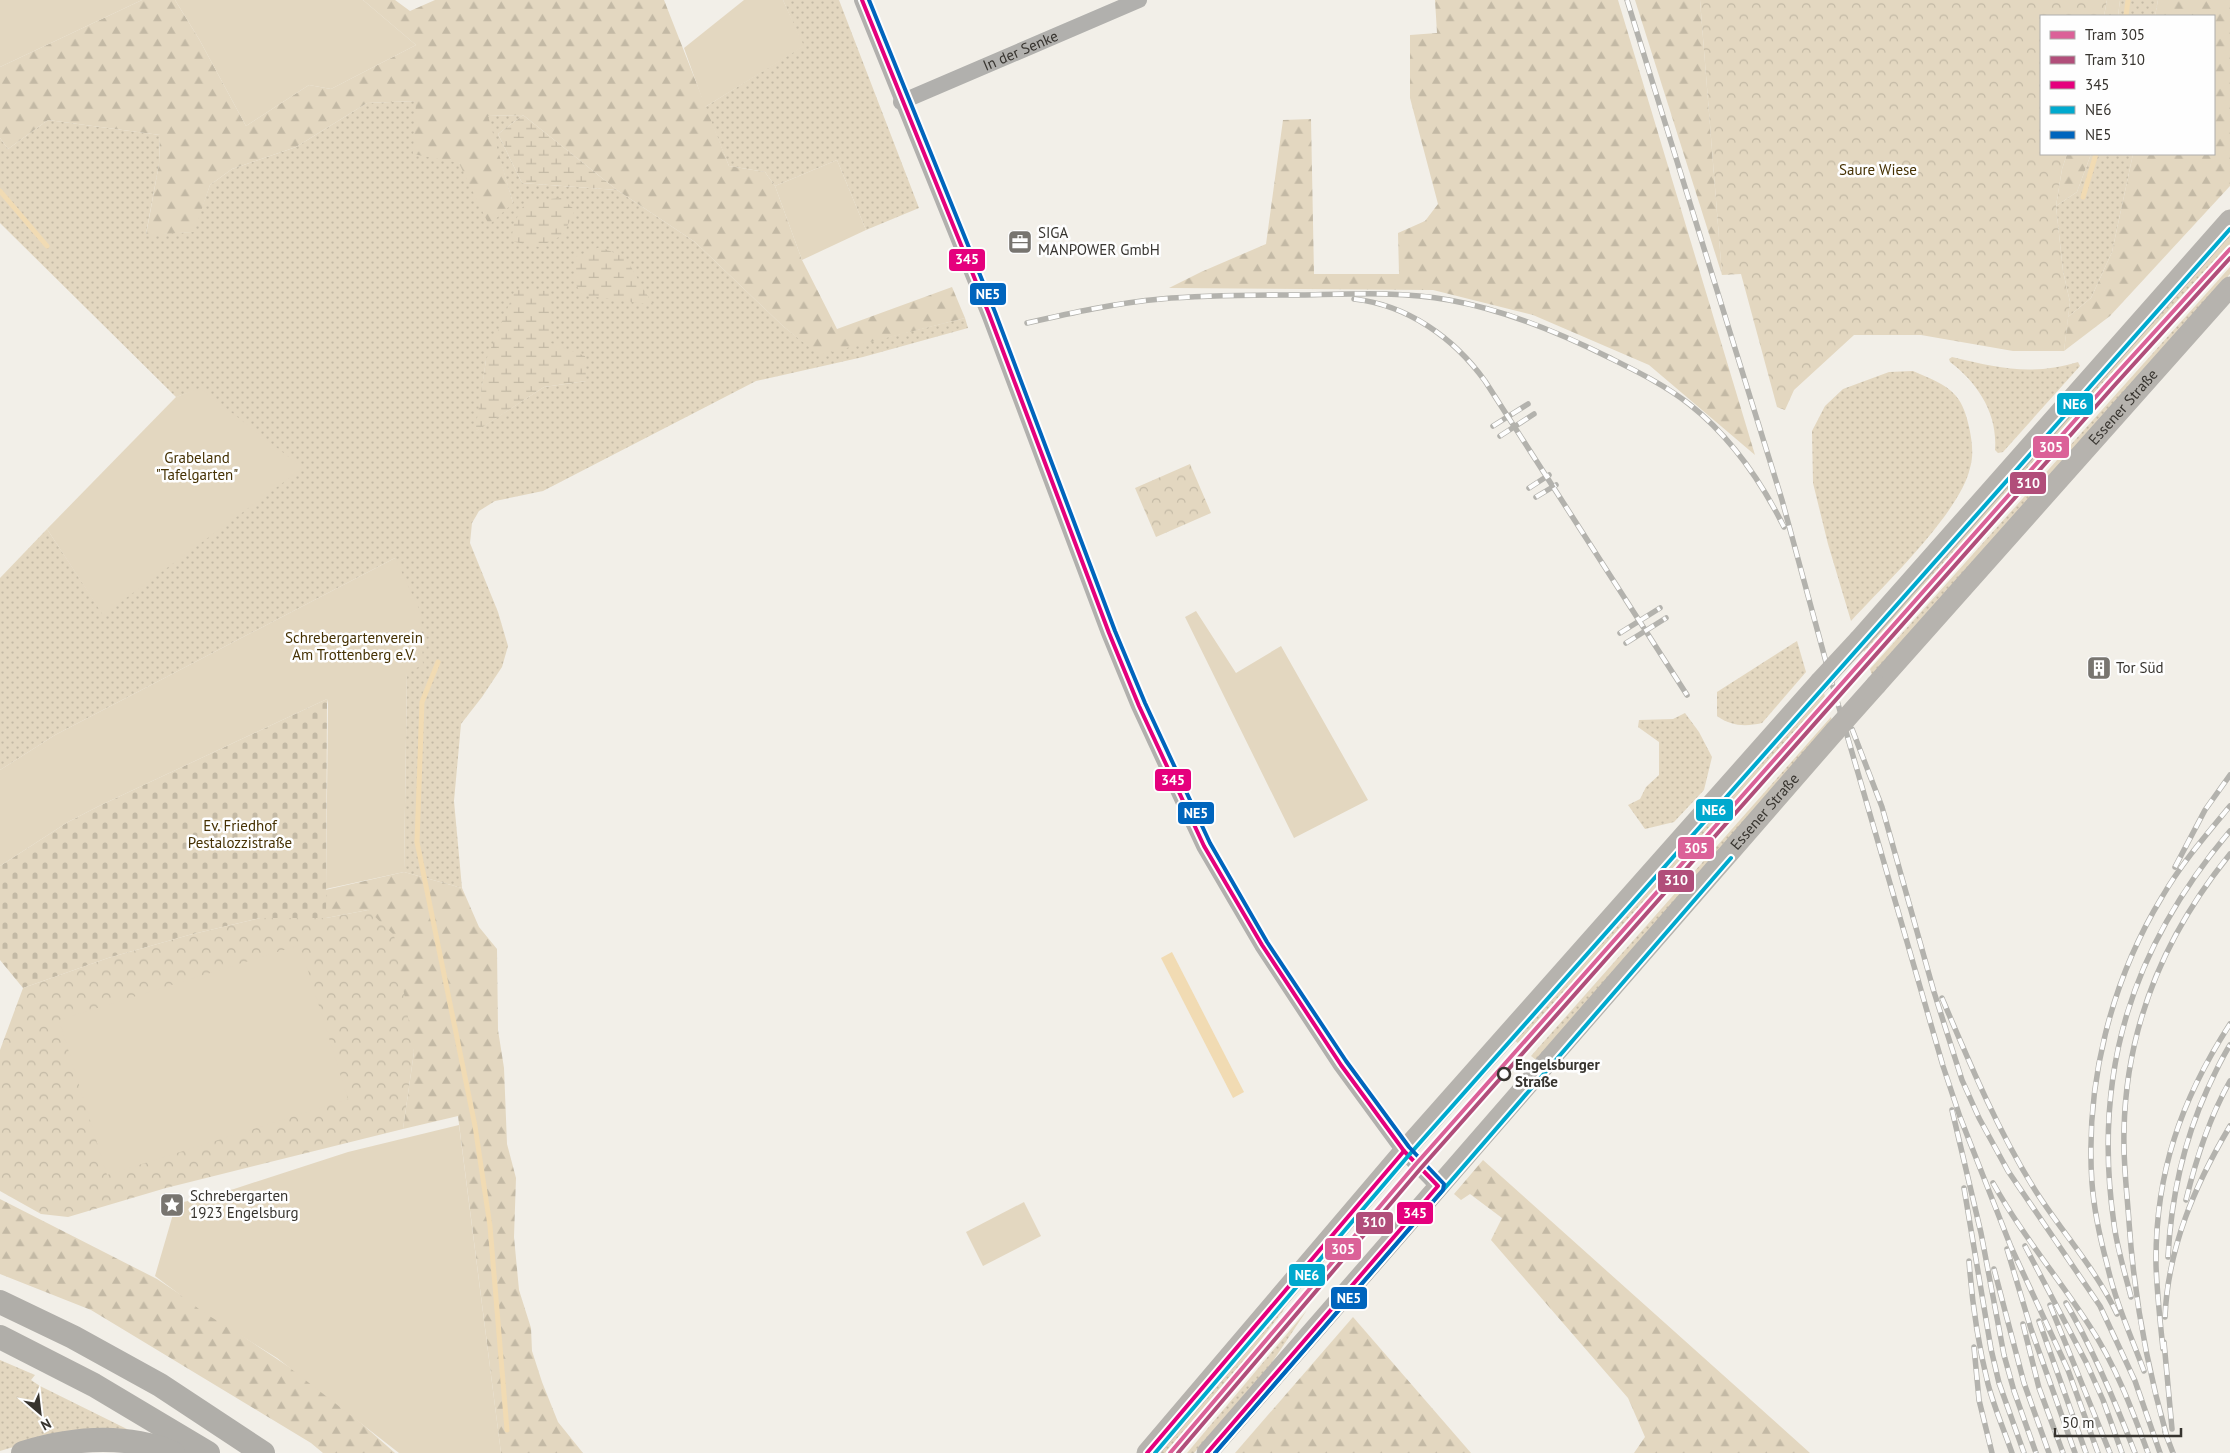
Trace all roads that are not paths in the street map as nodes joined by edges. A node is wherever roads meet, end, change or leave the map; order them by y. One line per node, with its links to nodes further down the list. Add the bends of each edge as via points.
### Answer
1 (862, 0): 3 (street)
2 (1138, 0): 3 (street, In der Senke)
3 (901, 102): 6 (street, via 996,332 1139,706 1200,837 1262,945 1346,1073)
4 (2230, 220): 6 (main road, bridge)
5 (2230, 287): 7 (main road, Essener Straße, bridge, via 1835,731)
6 (1404, 1151): 7 (street); 14 (main road)
7 (1438, 1186): 15 (main road, Essener Straße)
8 (0, 1302): 13 (highway, via 160,1385)
9 (0, 1337): 12 (highway, via 94,1385)
10 (23, 1453): 11 (highway, via 89,1439 136,1442)
11 (173, 1453)
12 (208, 1453)
13 (263, 1453)
14 (1147, 1453)
15 (1207, 1453)

